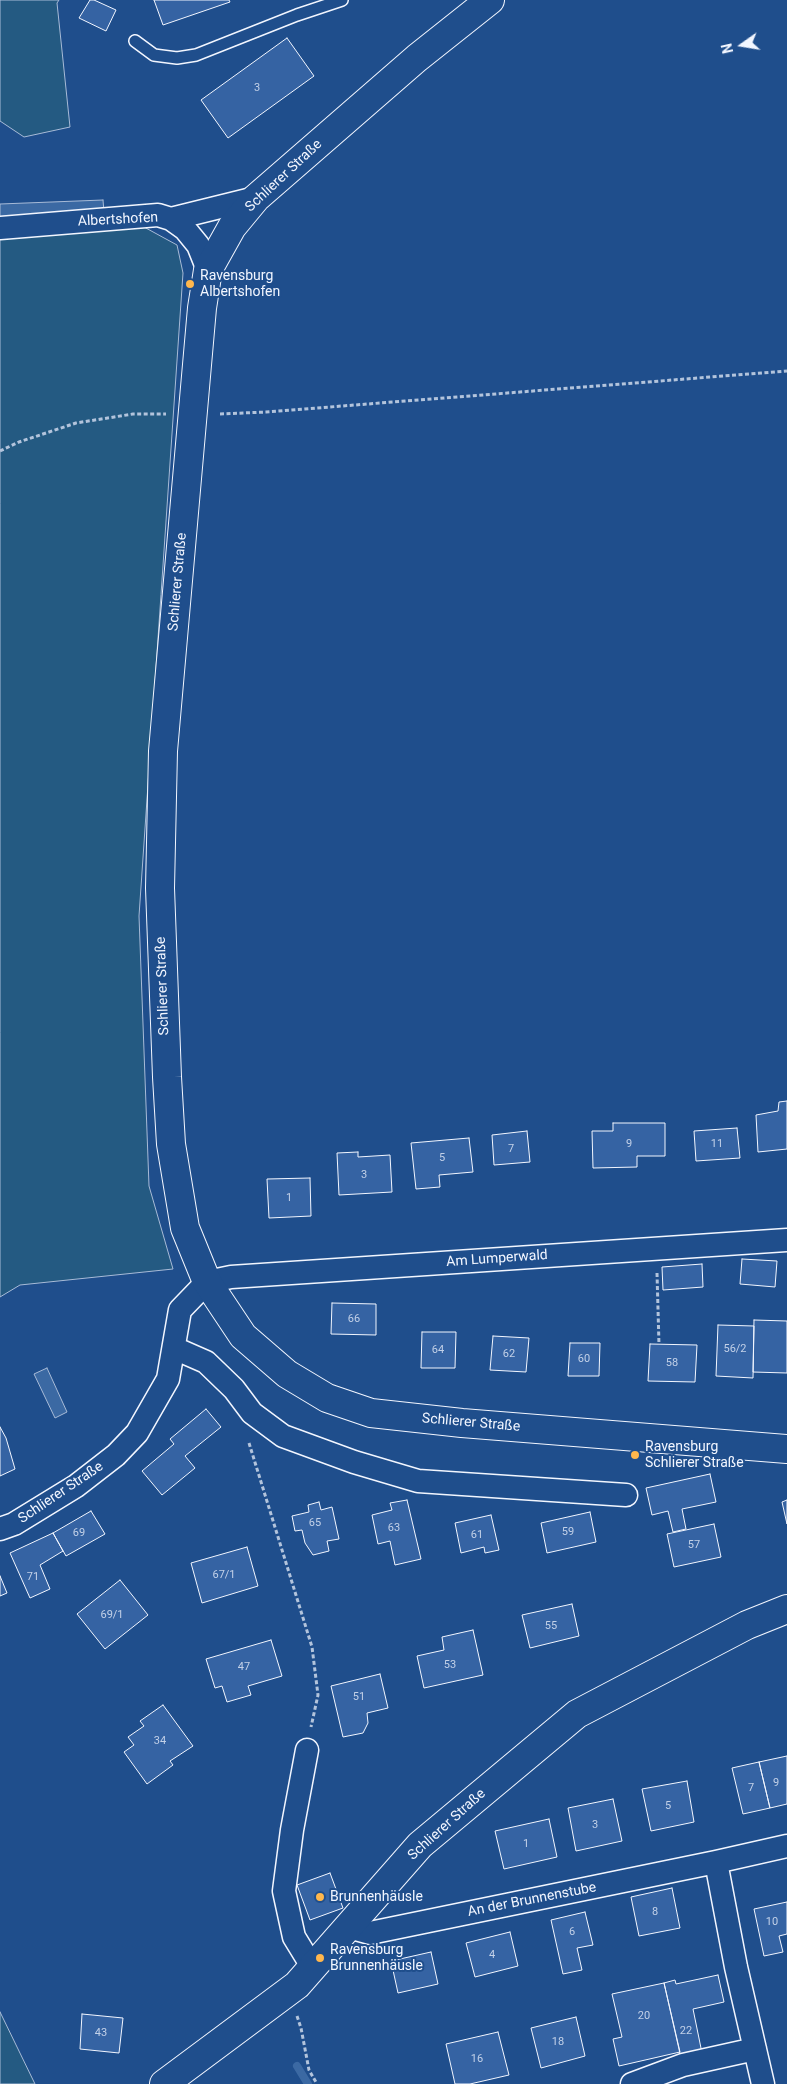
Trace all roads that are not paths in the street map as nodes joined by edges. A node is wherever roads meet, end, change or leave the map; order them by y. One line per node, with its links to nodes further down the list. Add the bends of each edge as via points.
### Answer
1 (342, 0): 3 (lane, via 196,56 154,55)
2 (490, 0): 4 (main road, Schlierer Straße, via 417,58)
3 (135, 41)
4 (256, 198): 5 (street); 7 (main road, Schlierer Straße, via 232,227)
5 (171, 219): 6 (street, Albertshofen, via 158,215); 7 (street, Albertshofen, via 185,229 198,245)
6 (0, 228)
7 (208, 270): 9 (main road, Schlierer Straße, via 192,414 163,751 160,906 171,1144 185,1228)
8 (787, 1240): 9 (street, Am Lumperwald, via 230,1277)
9 (208, 1282): 10 (street, Schlierer Straße, via 180,1310); 11 (main road, Schlierer Straße, via 243,1336 288,1374 327,1398 371,1413)
10 (174, 1348): 12 (street, via 206,1362 234,1389 252,1413 283,1436 354,1462 418,1481); 13 (street, Schlierer Straße, via 168,1379 137,1433 127,1444 76,1486 14,1524)
11 (787, 1449)
12 (626, 1495)
13 (0, 1529)
14 (787, 1609): 18 (main road, Schlierer Straße, via 747,1625 577,1714 420,1845)
15 (307, 1750): 19 (street, via 284,1891 294,1937)
16 (787, 1846): 17 (street, An der Brunnenstube)
17 (716, 1862): 18 (street, An der Brunnenstube, via 370,1933); 20 (street)
18 (348, 1927): 19 (main road, Schlierer Straße)
19 (312, 1968): 21 (main road, Schlierer Straße, via 288,1992)
20 (755, 2049): 22 (street, via 683,2065); 23 (street)
21 (164, 2084)
22 (632, 2084)
23 (762, 2084)

